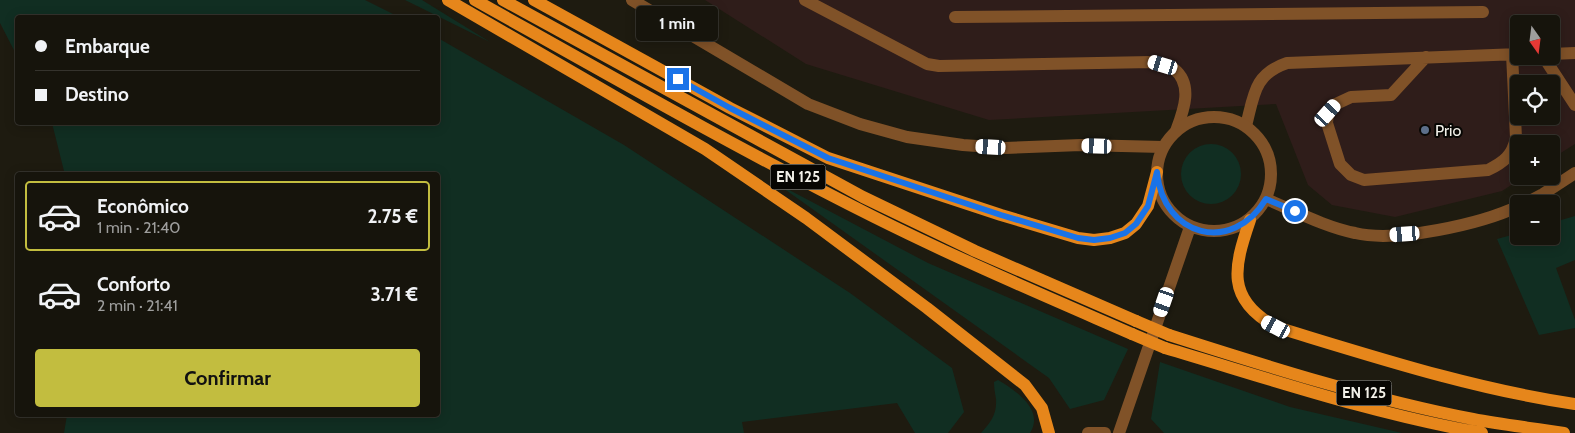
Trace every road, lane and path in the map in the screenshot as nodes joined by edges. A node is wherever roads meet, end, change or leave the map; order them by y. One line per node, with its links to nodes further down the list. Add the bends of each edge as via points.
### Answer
1 (448, 0): 27 (main road, via 705,149 806,218 1024,385 1042,408)
2 (475, 0): 31 (main road, EN 125, bridge, via 685,118 872,216 1132,334 1165,348 1335,400)
3 (503, 0): 32 (main road, EN 125, bridge, via 863,197 1136,322 1277,369 1380,398 1474,420)
4 (534, 0): 19 (main road, via 828,158 1078,238 1110,238 1125,233 1136,224 1148,206)
5 (632, 0): 18 (street, via 808,104 860,124 907,137 963,146)
6 (805, 0): 17 (street, via 927,64 1152,62 1174,69 1184,82 1186,104)
7 (1483, 12): 8 (street)
8 (955, 17)
9 (1575, 53): 11 (street)
10 (1510, 54): 12 (street)
11 (1560, 54)
12 (1426, 57): 13 (street, via 1390,96 1351,97 1336,104 1328,113 1327,123 1340,164 1351,175 1364,180 1488,170 1504,162 1513,151 1516,138); 16 (street, via 1287,63 1272,68 1255,90)
13 (1516, 65)
14 (1549, 65): 15 (street)
15 (1575, 105)
16 (1246, 126): 17 (street, via 1229,119 1210,117 1192,121); 22 (street, via 1267,151 1272,167 1272,183)
17 (1176, 131): 18 (street)
18 (1163, 147): 19 (street)
19 (1157, 172): 25 (street, via 1158,188 1165,204)
20 (1575, 173): 21 (street)
21 (1541, 195)
22 (1266, 199): 23 (street, via 1356,234 1435,231 1479,221); 24 (street)
23 (1510, 209)
24 (1250, 220): 25 (street, via 1221,232); 26 (main road, via 1237,257 1237,273 1245,302 1259,317 1276,327 1465,383)
25 (1190, 227): 30 (street)
26 (1575, 404)
27 (1050, 433)
28 (1088, 433): 29 (street)
29 (1105, 433)
30 (1119, 433)
31 (1482, 433)
32 (1564, 433)

